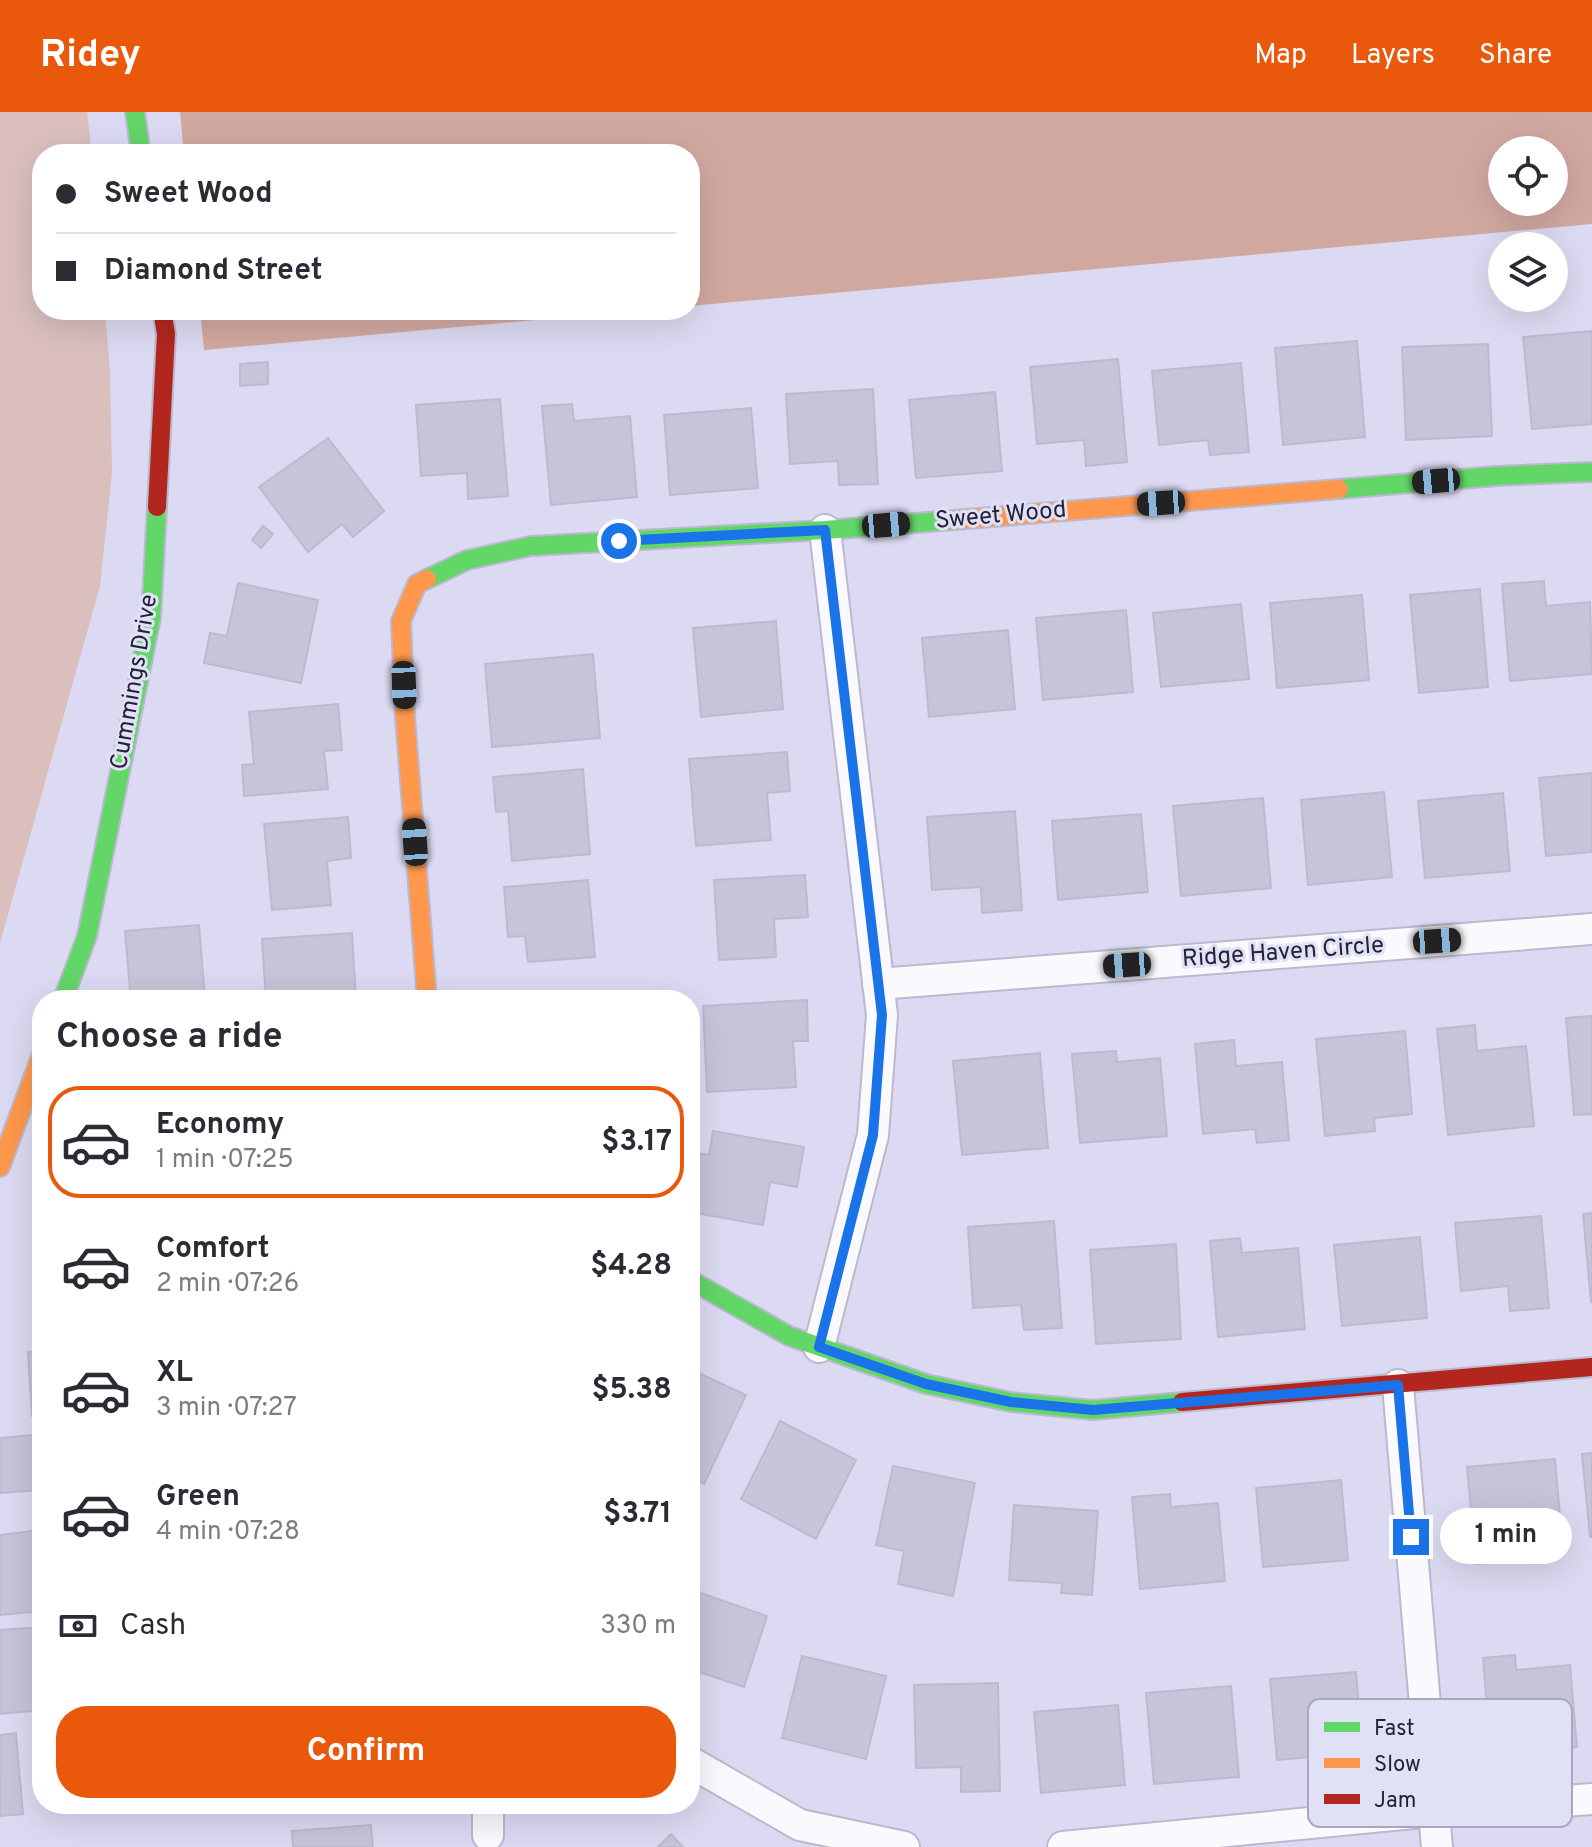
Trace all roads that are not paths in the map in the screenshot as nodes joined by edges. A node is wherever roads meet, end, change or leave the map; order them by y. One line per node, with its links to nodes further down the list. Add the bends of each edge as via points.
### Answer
1 (135, 112): 2 (street)
2 (140, 144)
3 (164, 320): 8 (street, Cummings Drive, via 151,617 87,936)
4 (1592, 472): 5 (street, Sweet Wood)
5 (825, 530): 7 (street); 9 (street, Sweet Wood, via 531,546 467,560 417,584 401,621)
6 (1592, 929): 7 (street, Ridge Haven Circle)
7 (878, 984): 13 (street, via 882,1015 873,1135)
8 (67, 990)
9 (426, 990)
10 (32, 1087): 11 (street)
11 (0, 1167)
12 (700, 1286): 13 (street)
13 (819, 1347): 15 (street, via 926,1384 1011,1402 1093,1410)
14 (1592, 1367): 15 (street)
15 (1398, 1385): 16 (street)
16 (1425, 1699)
17 (700, 1768): 24 (street, via 800,1825)
18 (1592, 1799): 19 (street)
19 (1572, 1801)
20 (488, 1814): 23 (street)
21 (1308, 1823): 25 (street)
22 (1435, 1827): 26 (street)
23 (488, 1835)
24 (904, 1847)
25 (1063, 1847)
26 (1437, 1847)

